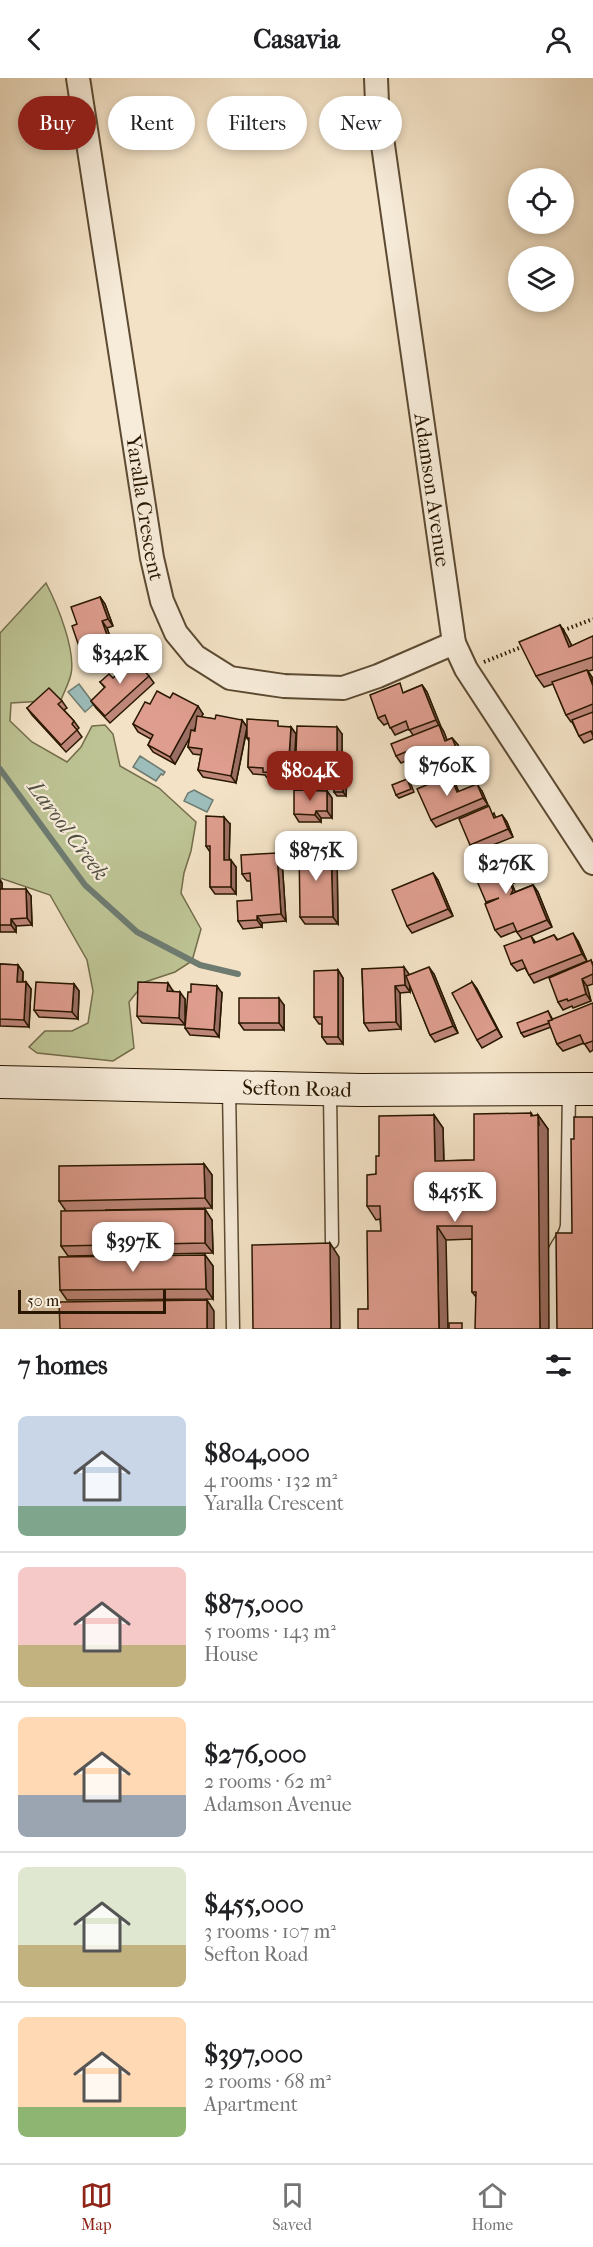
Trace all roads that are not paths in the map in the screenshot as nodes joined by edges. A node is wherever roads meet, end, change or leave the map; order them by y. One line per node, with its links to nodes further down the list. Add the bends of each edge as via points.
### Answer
1 (78, 78): 3 (street, Yaralla Crescent, via 152,558 162,601 176,633 195,656 230,678 343,688)
2 (376, 78): 3 (street, Adamson Avenue)
3 (454, 643): 4 (street, Adamson Avenue, via 466,669)
4 (593, 863)
5 (0, 1082): 6 (street, Sefton Road)
6 (229, 1087): 7 (street, Sefton Road); 10 (lane)
7 (330, 1089): 8 (street, Sefton Road); 9 (lane)
8 (581, 1089): 11 (lane, via 567,1233 554,1252)
9 (332, 1242)
10 (233, 1329)
11 (555, 1329)

